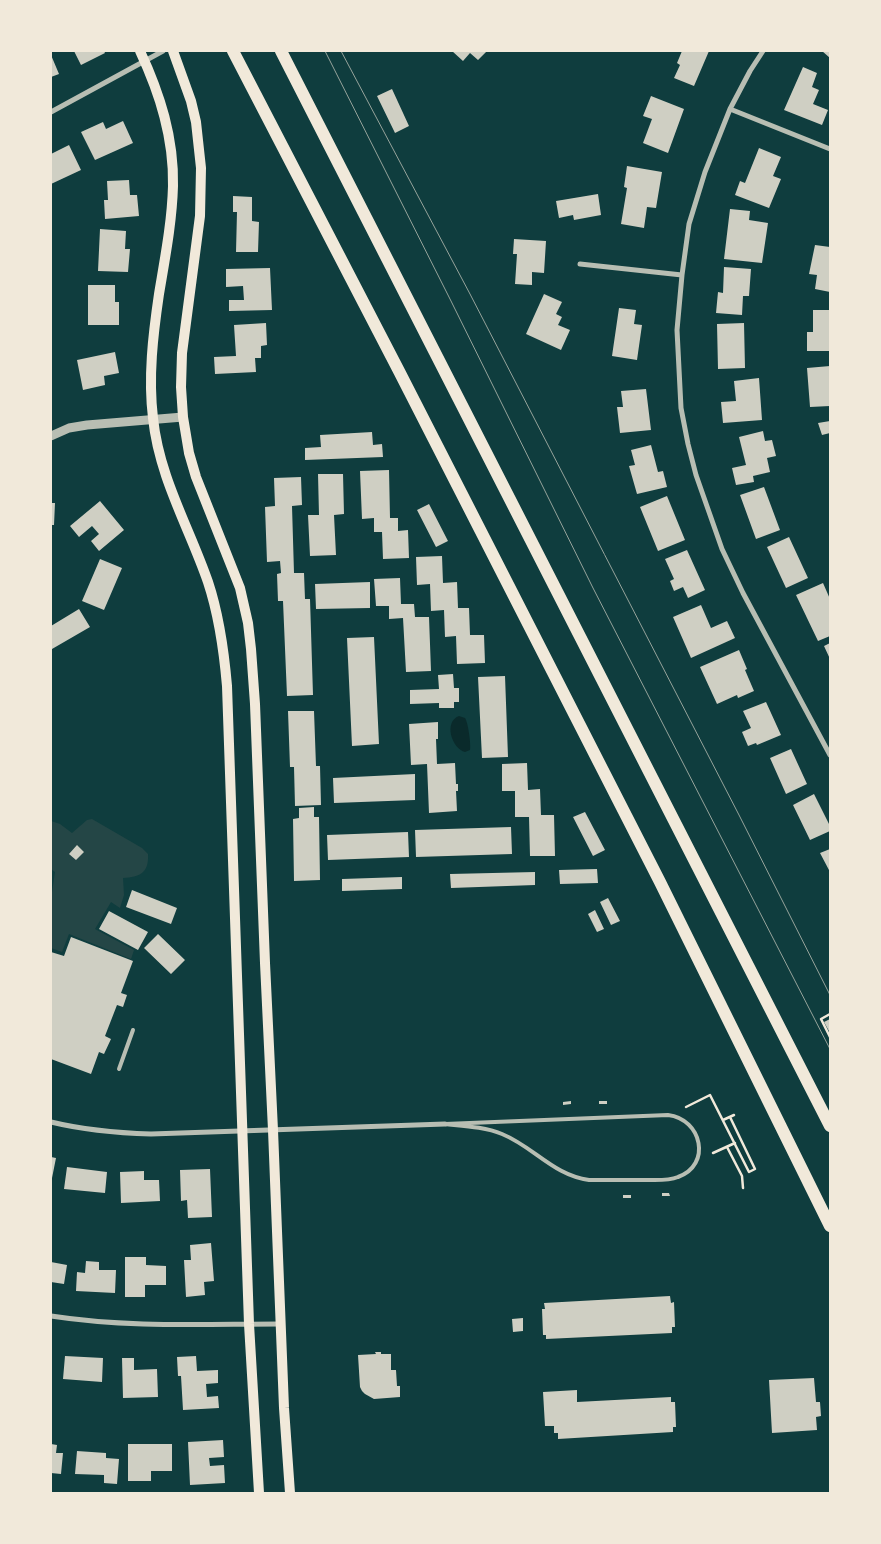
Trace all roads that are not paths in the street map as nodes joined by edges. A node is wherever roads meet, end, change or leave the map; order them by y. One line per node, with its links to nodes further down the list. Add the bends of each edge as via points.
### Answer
1 (163, 51): 6 (street)
2 (173, 51): 12 (main road, via 193,108 201,168 200,216 182,353)
3 (233, 51): 23 (highway, via 656,874)
4 (281, 51): 20 (highway)
5 (763, 51): 7 (street)
6 (143, 56): 8 (street); 13 (main road, via 166,120 173,177 170,224 152,350)
7 (730, 109): 9 (street); 11 (street, via 689,224)
8 (51, 112)
9 (830, 149)
10 (580, 264): 11 (street)
11 (682, 275): 15 (street, via 677,330 681,408 696,475 722,549 743,594)
12 (182, 417): 13 (street); 22 (main road, via 193,468 235,574 249,630)
13 (153, 419): 14 (street, via 77,426); 21 (main road, via 165,476 212,597 225,663)
14 (51, 436)
15 (830, 755)
16 (133, 1030): 17 (lane)
17 (119, 1069)
18 (51, 1122): 21 (street, via 121,1133)
19 (445, 1124): 19 (lane, via 503,1134 563,1173 589,1180 670,1180 690,1170 699,1152 698,1137 692,1127 681,1118 668,1115); 22 (street)
20 (830, 1126)
21 (243, 1130): 22 (street); 25 (main road)
22 (273, 1130): 26 (main road)
23 (830, 1226)
24 (51, 1316): 25 (street, via 113,1324)
25 (249, 1324): 26 (street); 27 (main road)
26 (281, 1324): 28 (main road)
27 (259, 1493)
28 (290, 1493)

